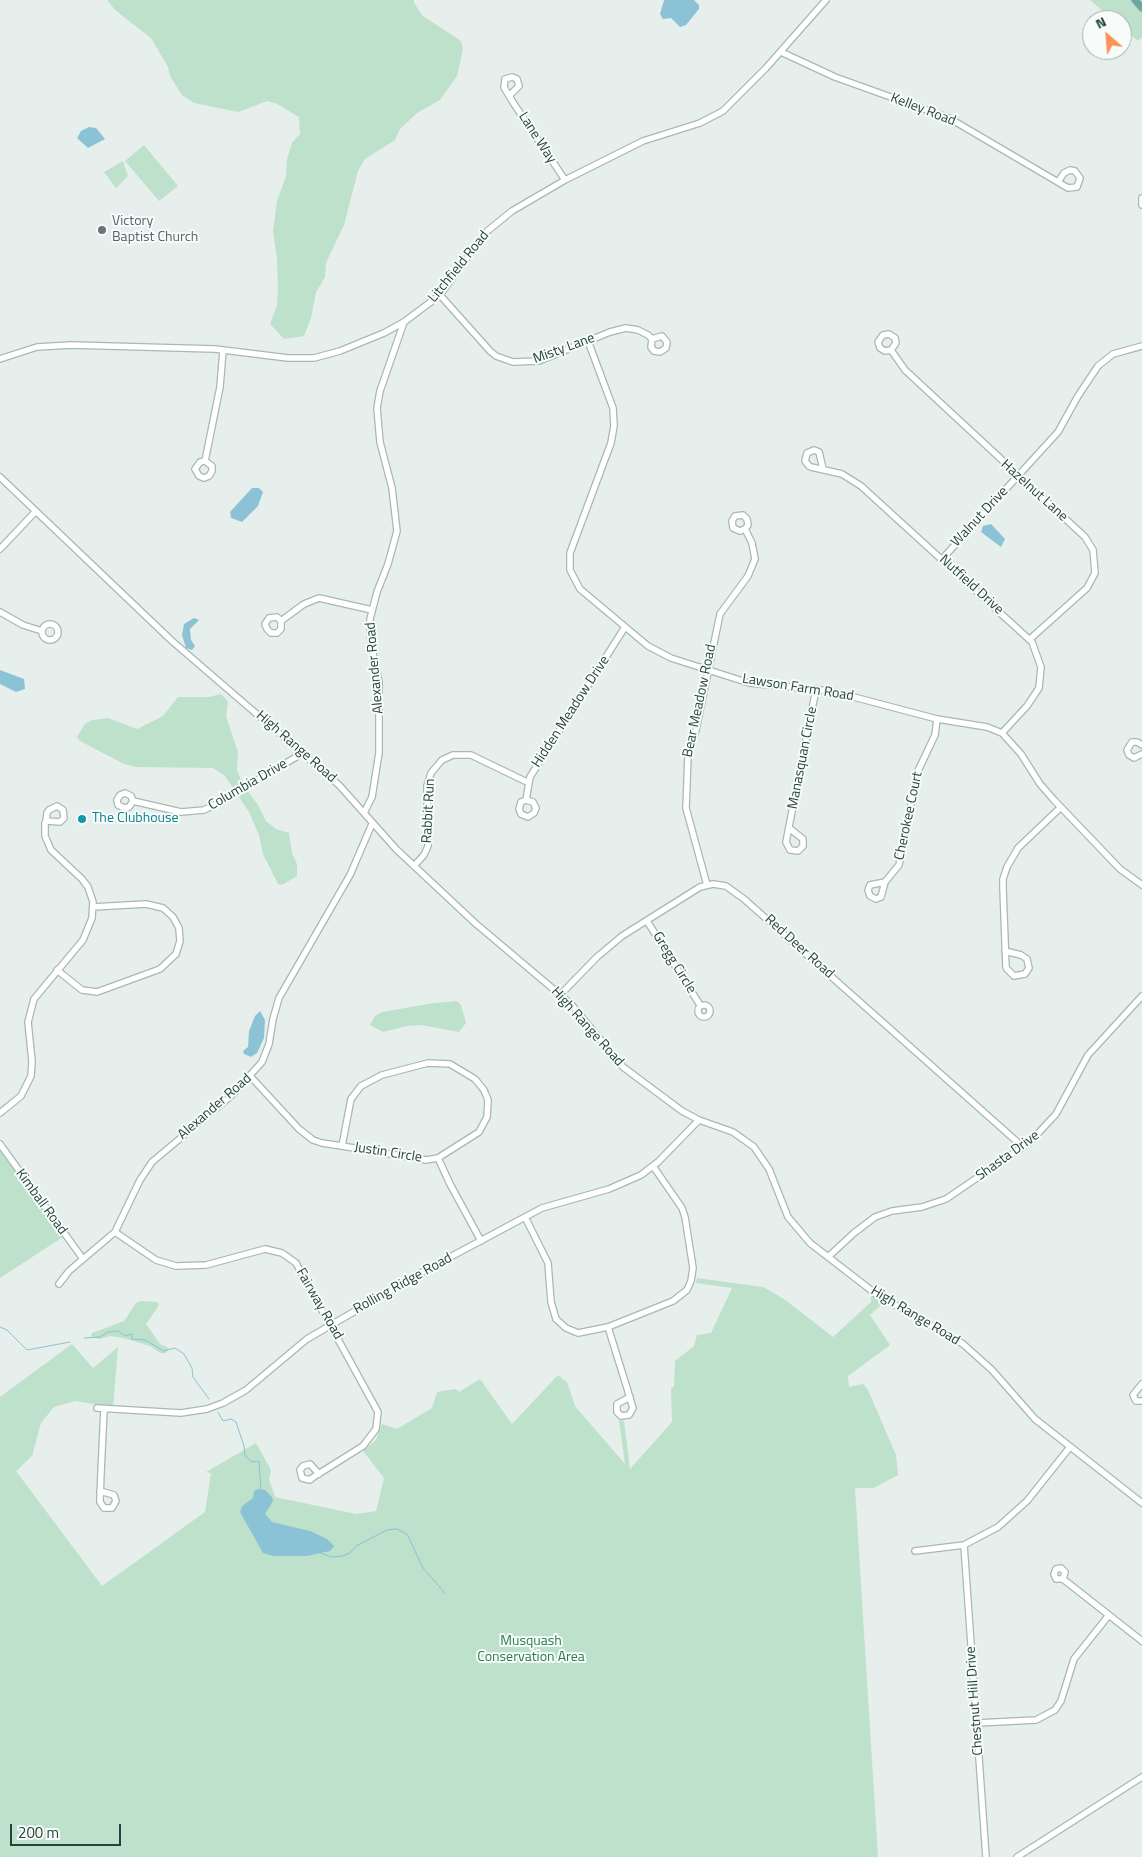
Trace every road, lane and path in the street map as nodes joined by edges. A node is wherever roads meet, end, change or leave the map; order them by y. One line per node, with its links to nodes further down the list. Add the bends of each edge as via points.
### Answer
1 (826, 0): 4 (street, Litchfield Road)
2 (1135, 0): 3 (main road)
3 (1142, 8)
4 (781, 52): 6 (street, Litchfield Road, via 716,116 643,141); 7 (street, Kelley Road, via 835,76 949,118)
5 (509, 96): 6 (street, Lane Way)
6 (564, 180): 10 (street, Litchfield Road, via 492,227)
7 (1058, 182)
8 (1142, 198): 9 (street)
9 (1142, 206)
10 (440, 295): 11 (street, Litchfield Road); 13 (street, Misty Lane, via 490,351 504,360 520,363 539,361)
11 (404, 322): 15 (street, Litchfield Road, via 356,345 314,358); 26 (street, Alexander Road, via 377,404 380,442 394,497 398,531)
12 (652, 339): 13 (street, Misty Lane, via 638,330 626,328)
13 (588, 341): 29 (street, Lawson Farm Road, via 613,408 614,430 571,549 570,566 577,586)
14 (1142, 346): 20 (street, Walnut Drive, via 1121,350 1104,360 1078,396 1058,432)
15 (223, 350): 17 (street, Litchfield Road, via 54,346 28,349); 18 (street, via 220,387)
16 (891, 350): 20 (street, Hazelnut Lane, via 905,370)
17 (0, 359)
18 (205, 461)
19 (823, 469): 25 (street, Nutfield Drive, via 850,478)
20 (1018, 476): 25 (street, Walnut Drive); 31 (street, Hazelnut Lane, via 1085,537 1093,550 1096,565 1087,588)
21 (0, 477): 22 (street, High Range Road)
22 (36, 511): 24 (street); 37 (street, High Range Road, via 172,641)
23 (745, 529): 32 (street, Bear Meadow Road, via 755,559 748,576 720,614)
24 (0, 549)
25 (943, 558): 31 (street, Nutfield Drive)
26 (372, 610): 28 (street, via 319,598 304,604); 43 (street, Alexander Road, via 370,633 379,682 379,753 372,797)
27 (0, 612): 30 (street)
28 (281, 621)
29 (625, 627): 32 (street, Lawson Farm Road, via 659,653); 39 (street, Hidden Meadow Drive)
30 (42, 631)
31 (1030, 639): 35 (street, Nutfield Drive, via 1040,659 1042,680 1035,696)
32 (708, 670): 33 (street, Lawson Farm Road, via 749,683); 49 (street, Bear Meadow Road, via 696,730 688,750 686,804)
33 (816, 689): 34 (street, Lawson Farm Road); 46 (street, Manasquan Circle)
34 (937, 719): 35 (street, Lawson Farm Road, via 987,726); 48 (street, Cherokee Court, via 933,739 917,773 900,860)
35 (1002, 733): 42 (street, Lawson Farm Road)
36 (1142, 745): 38 (street, via 1134,741 1127,748 1132,757)
37 (303, 753): 41 (street, Columbia Drive, via 210,808 193,812 175,811); 43 (street, High Range Road)
38 (1142, 754)
39 (528, 782): 40 (street, Hidden Meadow Drive); 47 (street, Rabbit Run, via 471,755 453,754 442,760 431,773 427,786 428,846)
40 (526, 800)
41 (132, 801)
42 (1061, 807): 50 (street, Lawson Farm Road, via 1120,869); 53 (street, via 1018,848 1007,867 1003,888)
43 (364, 813): 45 (street, High Range Road)
44 (46, 821): 51 (street, via 44,833 49,846 85,883)
45 (372, 824): 47 (street, High Range Road); 58 (street, Alexander Road, via 350,875 279,998 267,1052)
46 (789, 828)
47 (414, 866): 55 (street, High Range Road, via 475,923)
48 (885, 882)
49 (707, 885): 52 (street); 63 (street, Red Deer Road, via 726,886 744,898)
50 (1142, 886)
51 (93, 907): 54 (street, via 87,933); 54 (street, via 146,904 163,908 179,928 180,942 176,954 160,969 97,992 82,990)
52 (647, 921): 55 (street, via 606,948); 57 (street, Gregg Circle)
53 (1006, 951): 53 (street, via 1027,959 1029,968 1025,974 1016,977 1008,972)
54 (57, 970): 59 (street, via 36,994 30,1009 32,1067 28,1084 21,1096)
55 (560, 994): 60 (street, High Range Road, via 623,1068)
56 (1141, 1000): 63 (street, Shasta Drive, via 1088,1055 1050,1122)
57 (700, 1005)
58 (251, 1077): 62 (street, Justin Circle, via 306,1135 317,1141); 67 (street, Alexander Road, via 149,1165)
59 (0, 1113)
60 (699, 1120): 65 (street, Rolling Ridge Road); 69 (street, High Range Road, via 725,1128 754,1147 769,1169 793,1224 810,1244)
61 (0, 1144): 70 (street, Kimball Road)
62 (342, 1146): 64 (street, Justin Circle, via 426,1160); 64 (street, Justin Circle, via 349,1106 361,1086 382,1075 442,1062 458,1067 475,1079 485,1092 489,1109 479,1132)
63 (1023, 1147): 69 (street, Shasta Drive, via 946,1200 875,1217)
64 (438, 1158): 68 (street)
65 (654, 1166): 66 (street, Rolling Ridge Road, via 617,1186 542,1208); 73 (street, via 685,1217 693,1268 691,1281 687,1290 673,1301)
66 (525, 1217): 68 (street, Rolling Ridge Road); 73 (street, via 548,1263 551,1302 556,1319 578,1333)
67 (115, 1232): 70 (street, Alexander Road); 72 (street, Fairway Road, via 156,1260 176,1266 203,1266 256,1250 278,1252 298,1267)
68 (481, 1241): 72 (street, Rolling Ridge Road)
69 (828, 1257): 77 (street, High Range Road, via 883,1299 963,1344 992,1370 1035,1418)
70 (83, 1259): 71 (street, Alexander Road)
71 (59, 1284)
72 (331, 1325): 78 (street, Fairway Road, via 375,1403 378,1420 369,1440); 79 (street, Rolling Ridge Road, via 295,1348 238,1396 215,1406 181,1413 101,1409)
73 (608, 1327): 75 (street)
74 (1142, 1384): 76 (street, via 1133,1395 1136,1401)
75 (630, 1398)
76 (1142, 1402)
77 (1070, 1446): 80 (street, High Range Road); 81 (street, via 1015,1514 991,1532)
78 (319, 1474)
79 (100, 1491)
80 (1142, 1503)
81 (964, 1545): 82 (street); 86 (street, Chestnut Hill Drive)
82 (915, 1550)
83 (1063, 1580): 84 (street)
84 (1108, 1615): 85 (street); 86 (street, via 1077,1654 1061,1701 1054,1711 1034,1720)
85 (1142, 1641)
86 (977, 1723): 88 (street, Chestnut Hill Drive)
87 (1142, 1777): 89 (street)
88 (986, 1857)
89 (1017, 1857)

